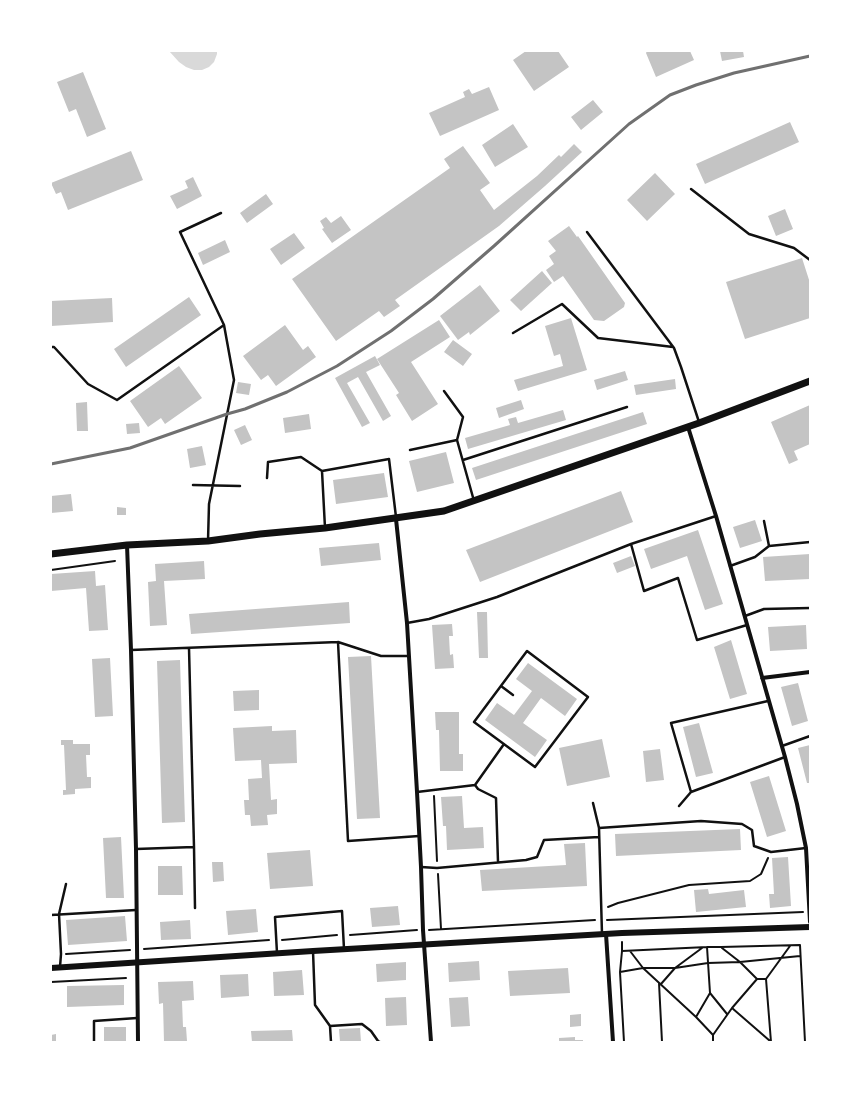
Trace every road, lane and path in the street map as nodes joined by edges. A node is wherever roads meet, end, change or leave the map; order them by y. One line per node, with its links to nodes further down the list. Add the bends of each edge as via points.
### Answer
1 (691, 188): 4 (lane, via 749,234 794,248)
2 (221, 212): 5 (lane, via 180,232)
3 (587, 232): 8 (lane)
4 (810, 260)
5 (224, 325): 7 (lane, via 117,400 88,384 54,347); 20 (lane, via 234,380)
6 (513, 332): 8 (lane, via 562,304 598,338)
7 (51, 347)
8 (674, 348): 12 (lane)
9 (810, 381): 12 (main road)
10 (444, 390): 14 (lane, via 463,417)
11 (627, 407): 16 (lane)
12 (699, 423): 13 (main road)
13 (688, 427): 22 (main road); 23 (street)
14 (457, 440): 15 (lane); 16 (lane)
15 (410, 450)
16 (463, 460): 22 (lane)
17 (322, 470): 18 (lane, via 301,457 268,462); 24 (lane, via 389,459); 26 (lane)
18 (267, 478)
19 (193, 485): 20 (lane)
20 (213, 485): 21 (lane); 27 (lane, via 209,504)
21 (240, 486)
22 (474, 501): 24 (main road, via 444,511)
23 (716, 516): 29 (lane); 34 (street)
24 (396, 519): 26 (main road); 38 (street)
25 (764, 521): 31 (lane)
26 (325, 528): 27 (main road)
27 (208, 541): 30 (main road)
28 (810, 542): 31 (lane)
29 (631, 544): 38 (lane, via 497,597 429,619); 39 (lane, via 644,591 678,578 697,640)
30 (127, 546): 32 (main road); 42 (street)
31 (769, 546): 34 (lane, via 756,557)
32 (51, 554)
33 (115, 561): 35 (path)
34 (730, 566): 37 (street)
35 (51, 570)
36 (810, 608): 37 (lane, via 764,609)
37 (745, 616): 39 (street)
38 (407, 623): 43 (street)
39 (747, 625): 45 (street)
40 (338, 642): 41 (lane); 43 (lane, via 381,656); 60 (lane, via 348,841)
41 (189, 648): 42 (lane); 62 (lane)
42 (131, 650): 64 (street)
43 (408, 656): 55 (street)
44 (810, 672): 45 (street)
45 (762, 678): 48 (street)
46 (501, 686): 47 (lane); 50 (lane, via 474,722); 50 (lane, via 527,651 588,697 535,767)
47 (513, 695)
48 (768, 701): 51 (street); 56 (lane, via 671,723)
49 (810, 736): 51 (lane)
50 (504, 744): 53 (lane)
51 (781, 746): 52 (street)
52 (785, 757): 56 (lane); 63 (street)
53 (475, 785): 54 (lane); 66 (lane, via 496,798)
54 (433, 791): 55 (lane); 69 (path)
55 (417, 792): 60 (street)
56 (691, 792): 58 (lane)
57 (593, 803): 59 (lane)
58 (679, 806)
59 (599, 828): 61 (lane); 65 (lane, via 701,821 742,824 752,830 754,846)
60 (419, 836): 68 (street)
61 (599, 837): 66 (lane, via 544,840 537,857); 73 (lane)
62 (194, 847): 64 (lane); 71 (lane)
63 (806, 848): 65 (lane); 67 (street)
64 (136, 849): 72 (street)
65 (771, 852): 73 (path, via 761,874 750,881 689,885 618,903)
66 (498, 862): 69 (lane)
67 (808, 864): 74 (street)
68 (421, 867): 69 (lane); 81 (street)
69 (437, 868): 80 (path)
70 (66, 884): 75 (lane)
71 (195, 908)
72 (136, 910): 75 (lane); 91 (street)
73 (602, 910): 77 (lane)
74 (809, 911): 77 (path); 78 (street)
75 (59, 914): 76 (lane); 95 (lane)
76 (51, 915)
77 (601, 920): 80 (path); 82 (lane)
78 (810, 922)
79 (810, 927): 82 (street)
80 (441, 929): 81 (path)
81 (422, 930): 83 (path); 85 (street)
82 (604, 934): 85 (street); 123 (street)
83 (343, 935): 84 (path); 84 (lane, via 342,911 276,917); 90 (lane)
84 (277, 940): 91 (path); 94 (lane)
85 (424, 945): 90 (street); 122 (street)
86 (790, 946): 89 (path); 96 (path, via 800,945); 97 (path)
87 (703, 947): 88 (path); 93 (path); 104 (path)
88 (707, 947): 89 (path); 100 (path)
89 (721, 947): 99 (path)
90 (344, 949): 92 (street)
91 (136, 950): 95 (path); 98 (street)
92 (313, 951): 94 (street); 116 (lane, via 315,1005)
93 (630, 951): 103 (path); 105 (path, via 622,952)
94 (277, 953): 98 (street)
95 (61, 954): 102 (lane)
96 (800, 956): 97 (path); 128 (path)
97 (782, 958): 99 (path); 108 (path)
98 (136, 962): 102 (street); 115 (street)
99 (740, 962): 100 (path); 107 (path)
100 (708, 963): 104 (path); 111 (path)
101 (51, 968): 102 (street)
102 (60, 968)
103 (643, 968): 104 (path); 105 (path); 110 (path)
104 (675, 968): 110 (path)
105 (620, 972): 124 (path)
106 (126, 978): 109 (path)
107 (757, 979): 108 (path); 112 (path)
108 (766, 979): 127 (path)
109 (51, 982)
110 (660, 984): 114 (path); 125 (path)
111 (710, 993): 113 (path); 114 (path)
112 (732, 1008): 113 (path); 127 (path)
113 (727, 1014): 117 (path)
114 (696, 1017): 117 (path)
115 (137, 1018): 118 (lane, via 94,1020); 119 (street)
116 (330, 1026): 120 (lane); 121 (lane, via 362,1024)
117 (713, 1035): 126 (path)
118 (94, 1042)
119 (138, 1042)
120 (331, 1042)
121 (380, 1042)
122 (432, 1042)
123 (613, 1042)
124 (624, 1042)
125 (662, 1042)
126 (714, 1042)
127 (771, 1042)
128 (805, 1042)

